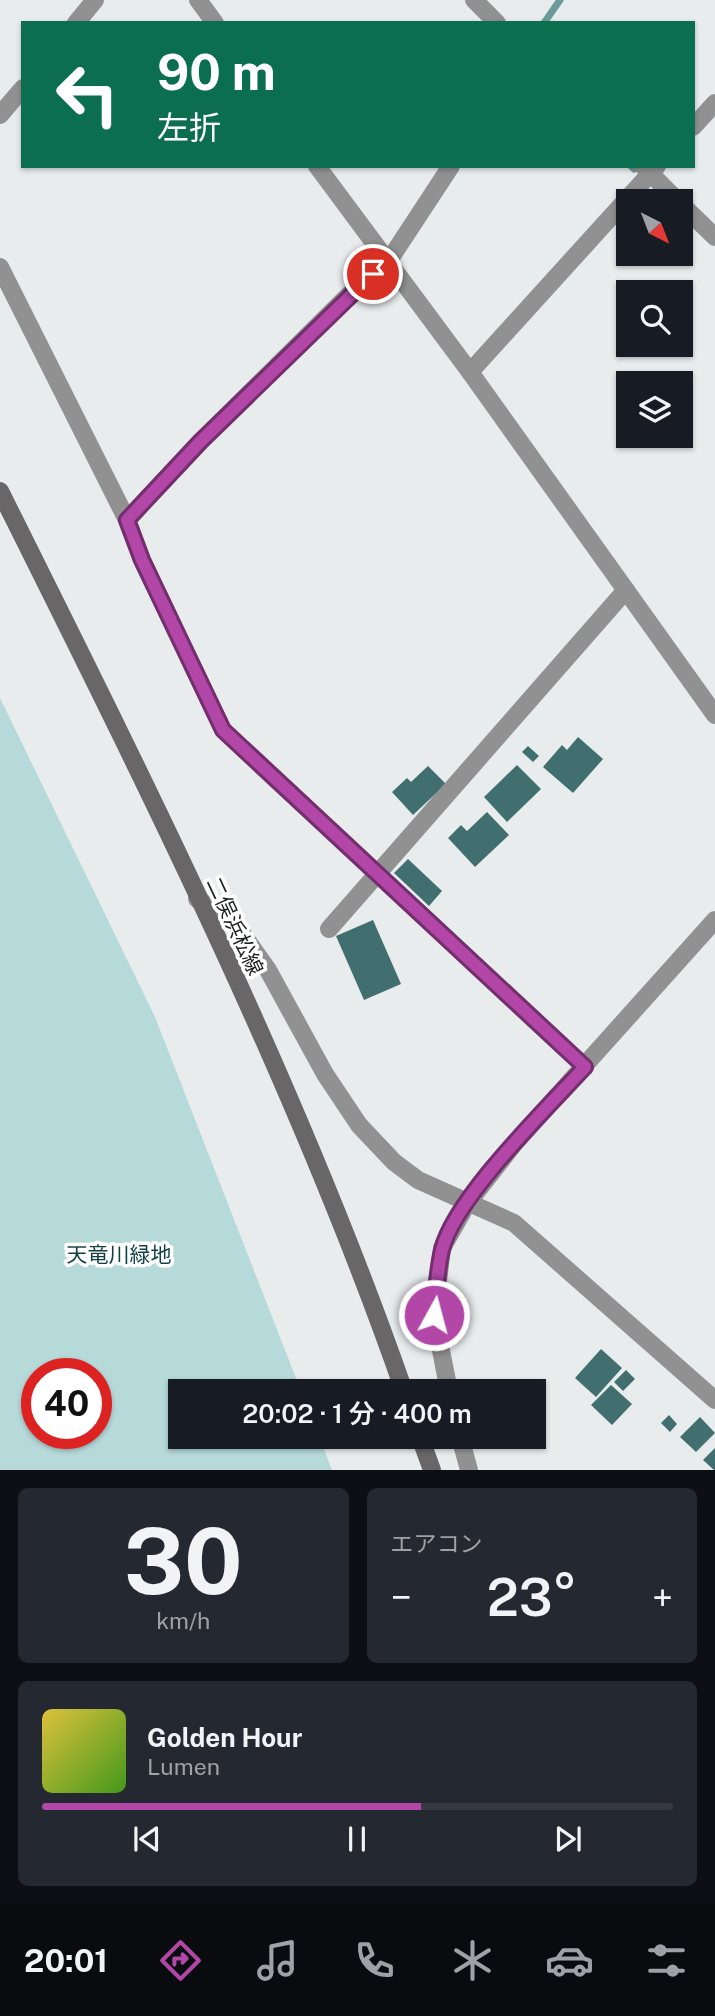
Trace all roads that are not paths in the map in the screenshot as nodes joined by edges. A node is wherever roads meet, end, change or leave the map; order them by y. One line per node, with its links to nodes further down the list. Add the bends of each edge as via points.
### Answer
1 (95, 0): 4 (street)
2 (198, 0): 5 (street)
3 (474, 0): 6 (street)
4 (78, 21)
5 (214, 21)
6 (495, 21)
7 (21, 90): 9 (street)
8 (715, 103): 10 (street)
9 (0, 115)
10 (695, 125)
11 (318, 168): 17 (street)
12 (450, 168): 17 (street)
13 (650, 169): 14 (street); 19 (street)
14 (668, 189)
15 (693, 215): 16 (street)
16 (715, 237)
17 (388, 262): 19 (street); 21 (street, via 200,442)
18 (0, 267): 21 (street)
19 (470, 372): 22 (street)
20 (0, 491): 25 (main road, 二俣浜松線)
21 (127, 520): 24 (street, via 223,730)
22 (626, 590): 23 (street); 24 (street)
23 (715, 715)
24 (378, 873): 27 (street); 28 (street)
25 (197, 899): 29 (street, via 228,918 246,938 359,1125 410,1174); 30 (main road, 二俣浜松線, via 313,1159)
26 (715, 920): 28 (street)
27 (329, 929)
28 (585, 1067): 29 (street)
29 (467, 1203): 31 (street, via 442,1248 434,1315); 32 (street, via 514,1223)
30 (399, 1379)
31 (447, 1379)
32 (715, 1400)
33 (424, 1449): 35 (main road)
34 (463, 1449): 36 (street)
35 (432, 1470)
36 (469, 1470)

